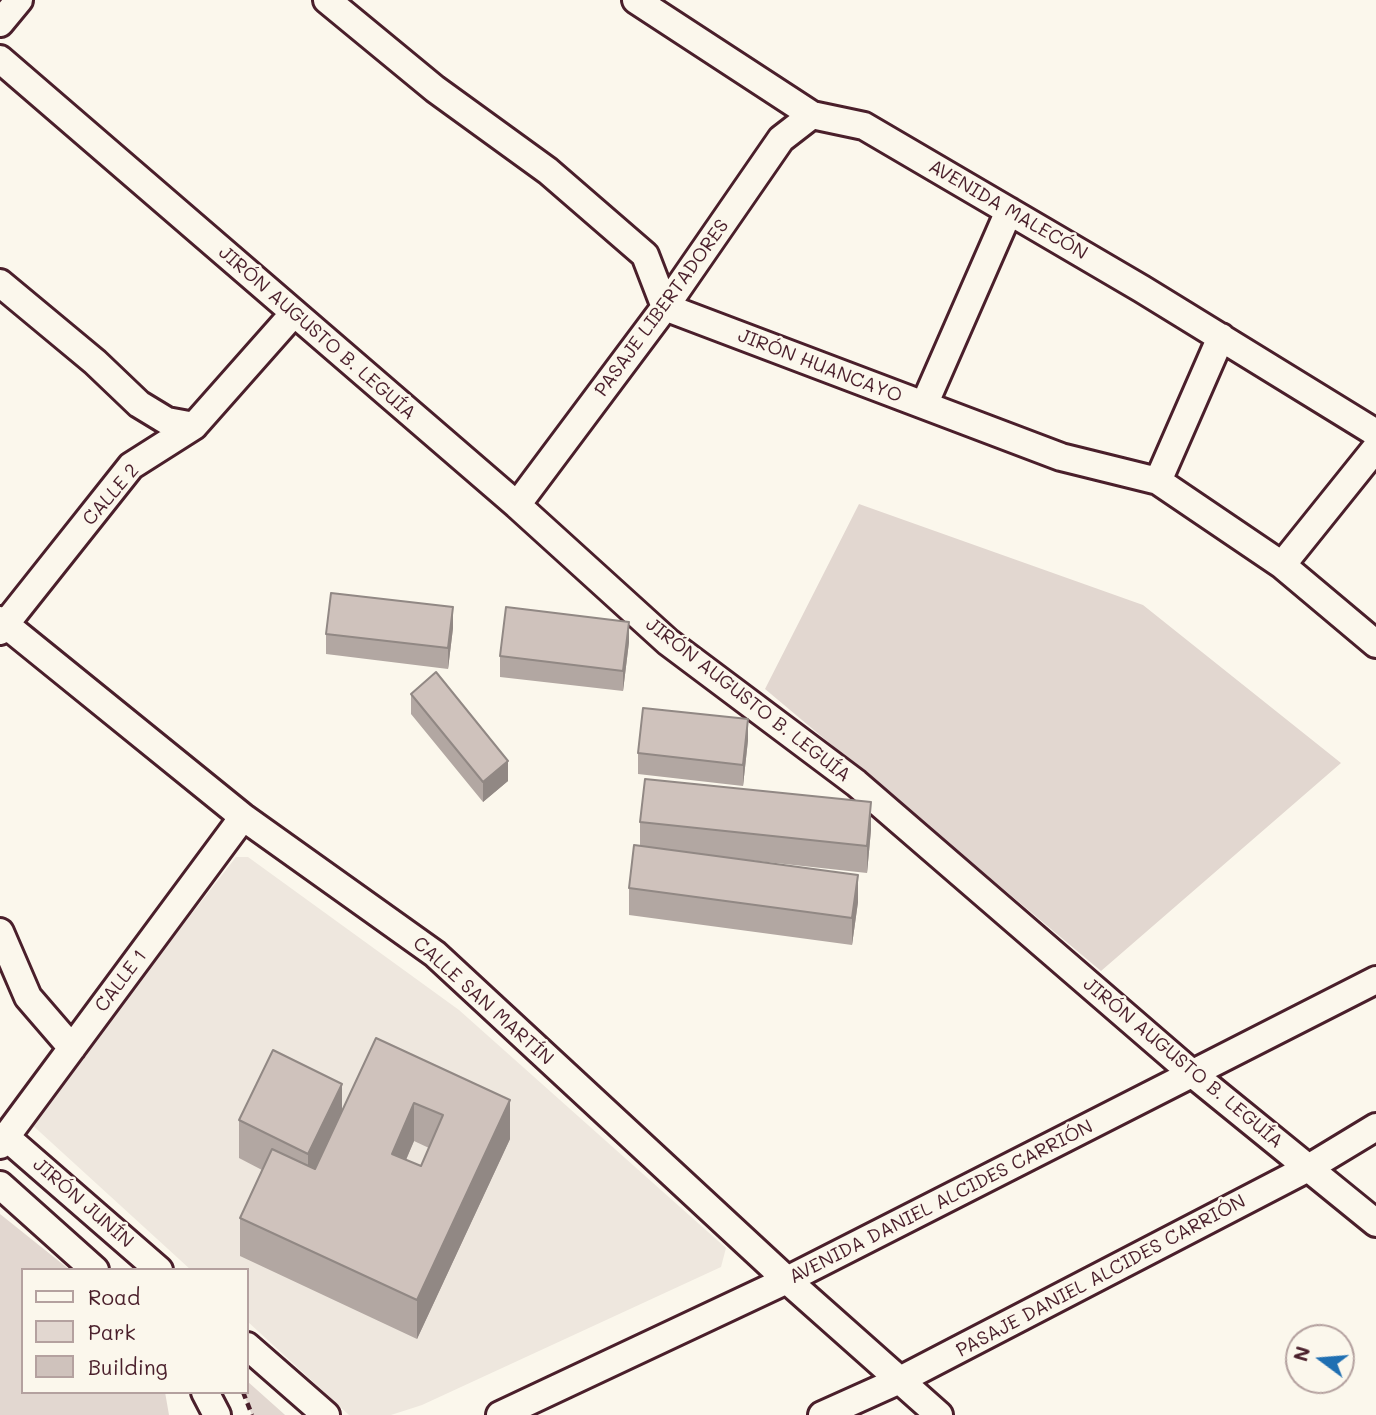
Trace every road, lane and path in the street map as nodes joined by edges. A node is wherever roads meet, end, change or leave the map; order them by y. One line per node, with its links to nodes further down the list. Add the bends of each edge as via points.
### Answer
1 (19, 0): 4 (street)
2 (327, 0): 9 (street, via 435,89 548,171 645,255)
3 (636, 0): 6 (street, AVENIDA MALECÓN)
4 (0, 23)
5 (0, 59): 10 (street, JIRÓN AUGUSTO B. LEGUÍA)
6 (812, 115): 7 (street, AVENIDA MALECÓN, via 864,126); 9 (street, PASAJE LIBERTADORES, via 781,139)
7 (1009, 211): 11 (street, AVENIDA MALECÓN); 12 (street)
8 (0, 283): 13 (street, via 139,404 167,421)
9 (665, 307): 12 (street, JIRÓN HUANCAYO); 17 (street, PASAJE LIBERTADORES)
10 (294, 313): 13 (street, CALLE 2); 17 (street, JIRÓN AUGUSTO B. LEGUÍA)
11 (1221, 337): 14 (street, AVENIDA MALECÓN); 16 (street)
12 (924, 405): 16 (street, JIRÓN HUANCAYO, via 1061,457)
13 (194, 426): 19 (street, CALLE 2, via 131,466)
14 (1376, 433)
15 (1376, 448): 18 (street)
16 (1158, 481): 18 (street, JIRÓN HUANCAYO)
17 (517, 505): 25 (street, JIRÓN AUGUSTO B. LEGUÍA, via 668,642 856,783)
18 (1282, 565): 20 (street, JIRÓN HUANCAYO)
19 (2, 626): 21 (street, CALLE SAN MARTÍN)
20 (1376, 644)
21 (243, 817): 24 (street, CALLE 1); 33 (street, CALLE SAN MARTÍN, via 435,954)
22 (0, 932): 24 (street, via 28,997)
23 (1376, 980): 25 (street, AVENIDA DANIEL ALCIDES CARRIÓN)
24 (72, 1048): 27 (street, CALLE 1)
25 (1194, 1075): 28 (street, JIRÓN AUGUSTO B. LEGUÍA); 33 (street, AVENIDA DANIEL ALCIDES CARRIÓN)
26 (1376, 1127): 28 (street, PASAJE DANIEL ALCIDES CARRIÓN)
27 (3, 1141): 32 (street, JIRÓN JUNÍN)
28 (1310, 1167): 30 (street, JIRÓN AUGUSTO B. LEGUÍA); 35 (street, PASAJE DANIEL ALCIDES CARRIÓN)
29 (0, 1185): 31 (street)
30 (1376, 1223)
31 (93, 1268)
32 (157, 1268)
33 (787, 1280): 35 (street, CALLE SAN MARTÍN); 41 (street, AVENIDA DANIEL ALCIDES CARRIÓN)
34 (248, 1347): 40 (street)
35 (900, 1380): 42 (street, PASAJE DANIEL ALCIDES CARRIÓN); 43 (street, CALLE SAN MARTÍN)
36 (206, 1394): 38 (street)
37 (244, 1394): 39 (path)
38 (217, 1415)
39 (252, 1415)
40 (326, 1415)
41 (500, 1415)
42 (822, 1415)
43 (939, 1415)

